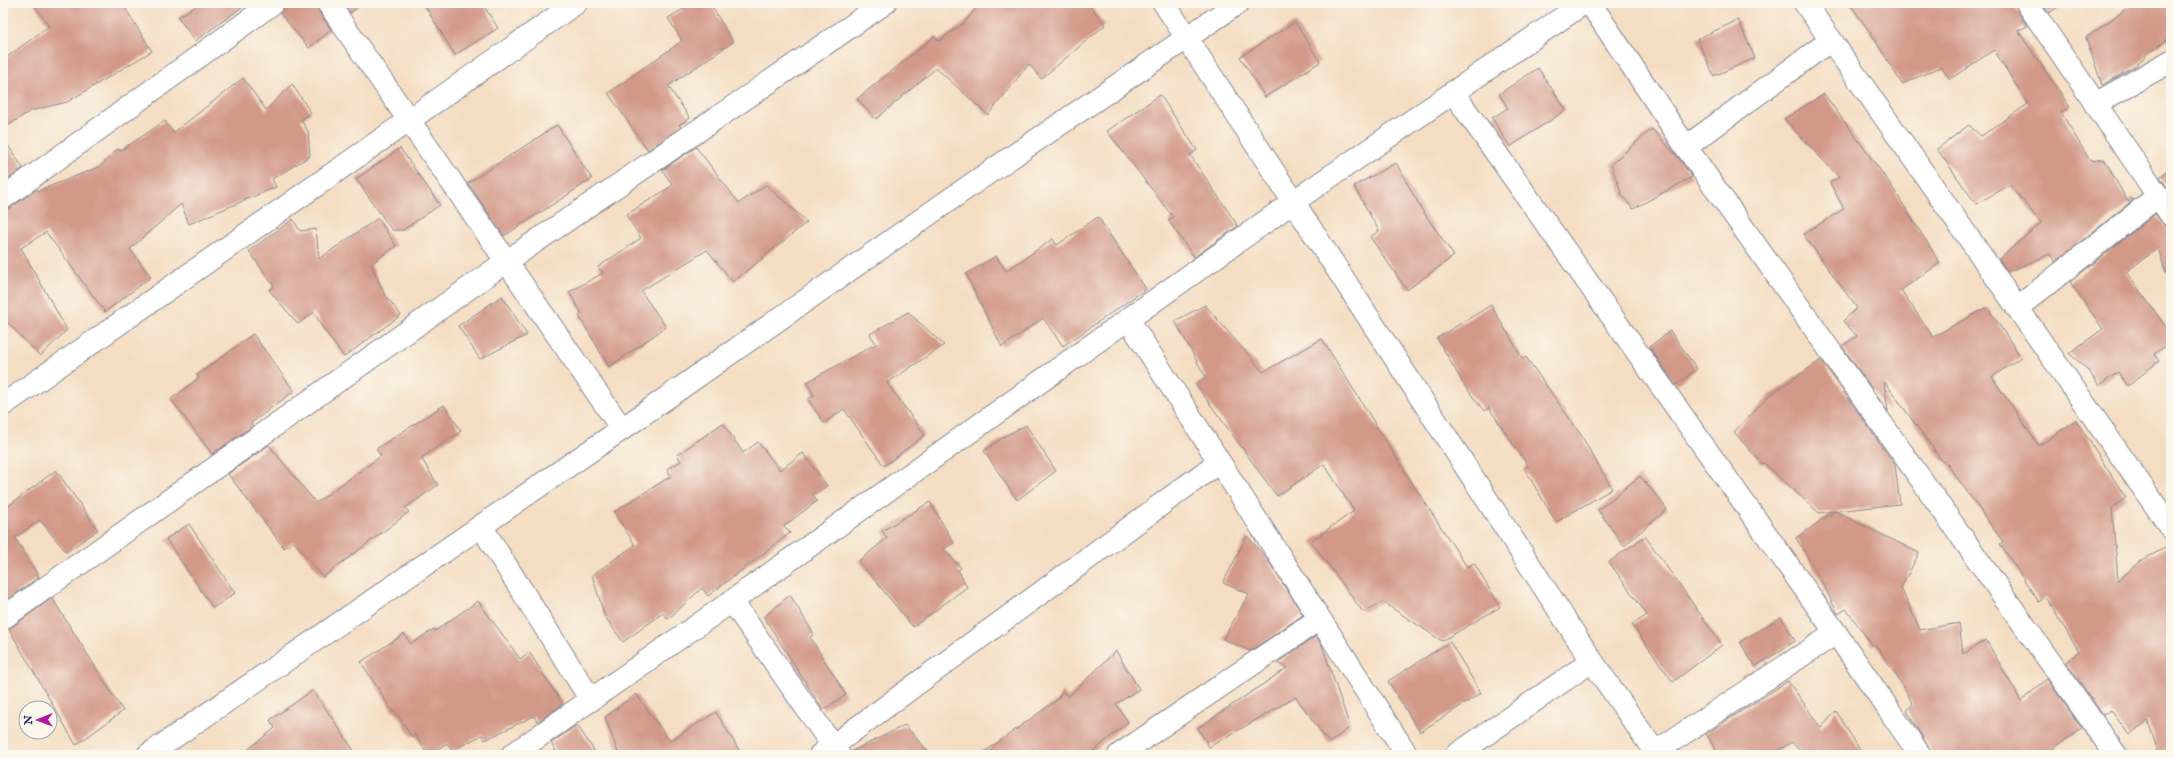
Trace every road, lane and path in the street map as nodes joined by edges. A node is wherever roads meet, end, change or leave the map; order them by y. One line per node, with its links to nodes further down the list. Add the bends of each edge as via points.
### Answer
1 (273, 3): 19 (street)
2 (328, 3): 16 (street)
3 (576, 3): 16 (street)
4 (884, 3): 22 (street)
5 (1164, 3): 11 (street)
6 (1238, 3): 11 (street)
7 (1584, 3): 14 (street)
8 (1590, 3): 17 (street)
9 (1805, 3): 12 (street)
10 (2027, 3): 15 (street)
11 (1186, 38): 20 (street); 26 (street)
12 (1831, 40): 17 (street); 23 (street)
13 (2171, 61): 15 (street)
14 (1453, 92): 20 (street); 33 (street)
15 (2095, 104): 18 (street)
16 (410, 121): 22 (street); 25 (street)
17 (1686, 147): 44 (street)
18 (2158, 196): 21 (street); 23 (street)
19 (3, 198)
20 (1293, 202): 24 (street); 34 (street)
21 (2171, 215)
22 (507, 261): 26 (street); 31 (street)
23 (2018, 308): 29 (street)
24 (1128, 319): 27 (street); 30 (street)
25 (3, 405)
26 (622, 428): 28 (street)
27 (1220, 462): 32 (street); 36 (street)
28 (481, 526): 35 (street); 38 (street)
29 (2171, 528)
30 (732, 601): 35 (street); 36 (street)
31 (3, 618)
32 (1319, 619): 40 (street); 41 (street)
33 (1836, 633): 37 (street); 43 (street)
34 (1592, 661): 37 (street); 42 (street)
35 (591, 700): 39 (street)
36 (831, 752)
37 (1656, 754)
38 (148, 755)
39 (512, 755)
40 (1119, 755)
41 (1406, 755)
42 (1456, 755)
43 (1920, 755)
44 (2116, 755)

